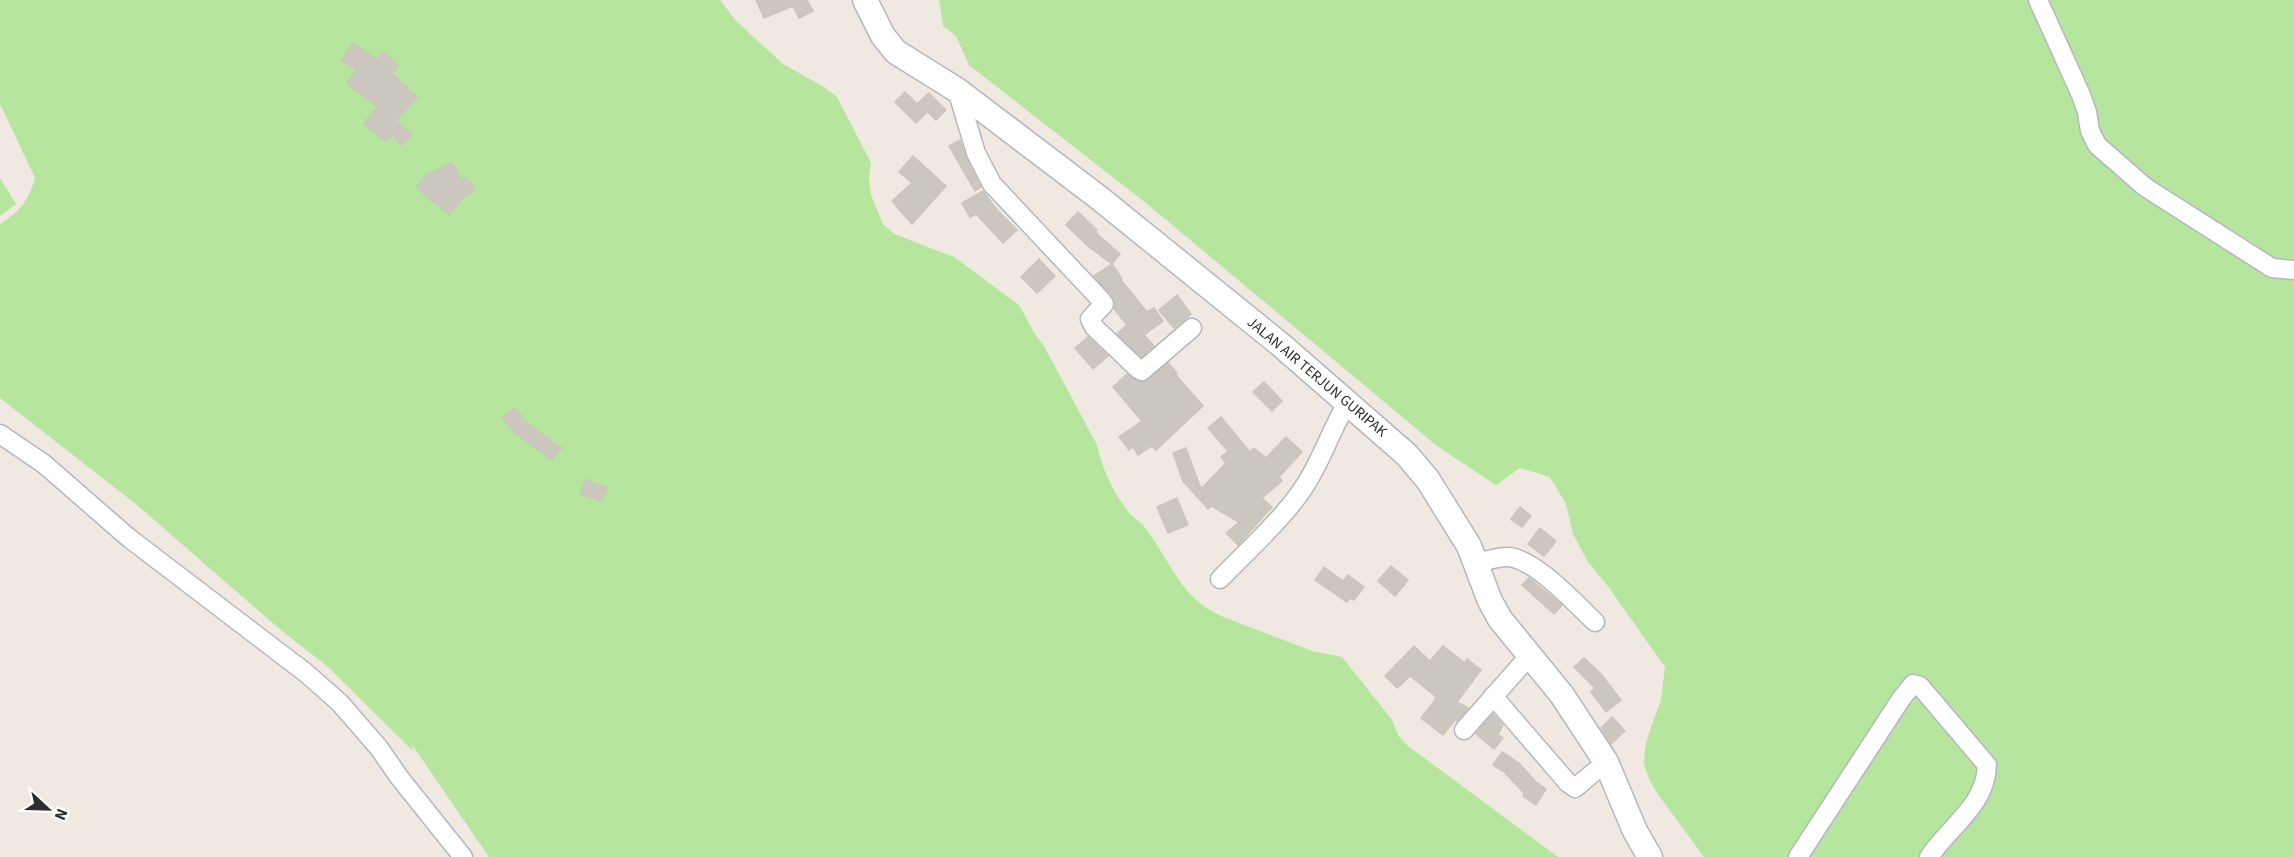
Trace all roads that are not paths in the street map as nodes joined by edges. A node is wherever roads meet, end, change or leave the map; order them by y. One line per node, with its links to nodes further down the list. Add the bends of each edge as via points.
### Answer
1 (865, 0): 3 (street, JALAN AIR TERJUN GURIPAK, via 896,52)
2 (2038, 0): 4 (street, via 2081,95 2090,131 2102,150 2145,187 2272,267)
3 (957, 90): 5 (street, via 976,153 992,184 1104,304 1090,319 1095,327 1142,371); 6 (street, JALAN AIR TERJUN GURIPAK, via 1098,197)
4 (2294, 270)
5 (1192, 328)
6 (1348, 402): 8 (street, JALAN AIR TERJUN GURIPAK, via 1407,454 1428,480); 9 (street, via 1296,498)
7 (0, 434): 15 (street, via 44,464 129,538 340,703)
8 (1477, 563): 10 (street, via 1515,558 1533,567); 11 (street, JALAN AIR TERJUN GURIPAK, via 1500,619)
9 (1220, 579)
10 (1595, 622)
11 (1530, 655): 12 (street); 14 (street, JALAN AIR TERJUN GURIPAK)
12 (1493, 696): 13 (street); 14 (street, via 1575,788)
13 (1464, 730)
14 (1606, 762): 16 (street, JALAN AIR TERJUN GURIPAK)
15 (463, 857)
16 (1650, 857)
17 (1798, 857): 18 (street, via 1913,684 1920,686 1987,765 1980,794)
18 (1929, 857)

